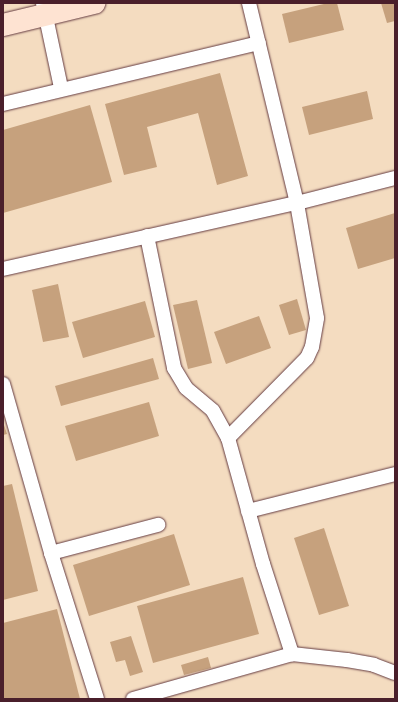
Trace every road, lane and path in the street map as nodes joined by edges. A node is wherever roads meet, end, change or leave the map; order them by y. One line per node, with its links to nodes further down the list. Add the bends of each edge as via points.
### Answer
1 (94, 3): 3 (street)
2 (249, 3): 5 (lane)
3 (44, 9): 4 (street); 6 (lane)
4 (3, 25)
5 (259, 43): 6 (lane); 9 (lane)
6 (62, 88): 7 (lane)
7 (3, 104)
8 (395, 178): 9 (lane)
9 (297, 203): 10 (lane); 13 (lane, via 317,318 312,347 297,369)
10 (147, 236): 11 (lane); 13 (lane, via 174,368 186,388 213,411)
11 (3, 269)
12 (3, 384): 17 (lane)
13 (228, 438): 15 (lane)
14 (395, 474): 15 (lane)
15 (248, 511): 18 (lane)
16 (158, 525): 17 (lane)
17 (51, 553): 20 (lane)
18 (292, 654): 19 (lane, via 347,660 374,665); 21 (lane)
19 (395, 673)
20 (97, 699)
21 (133, 699)

